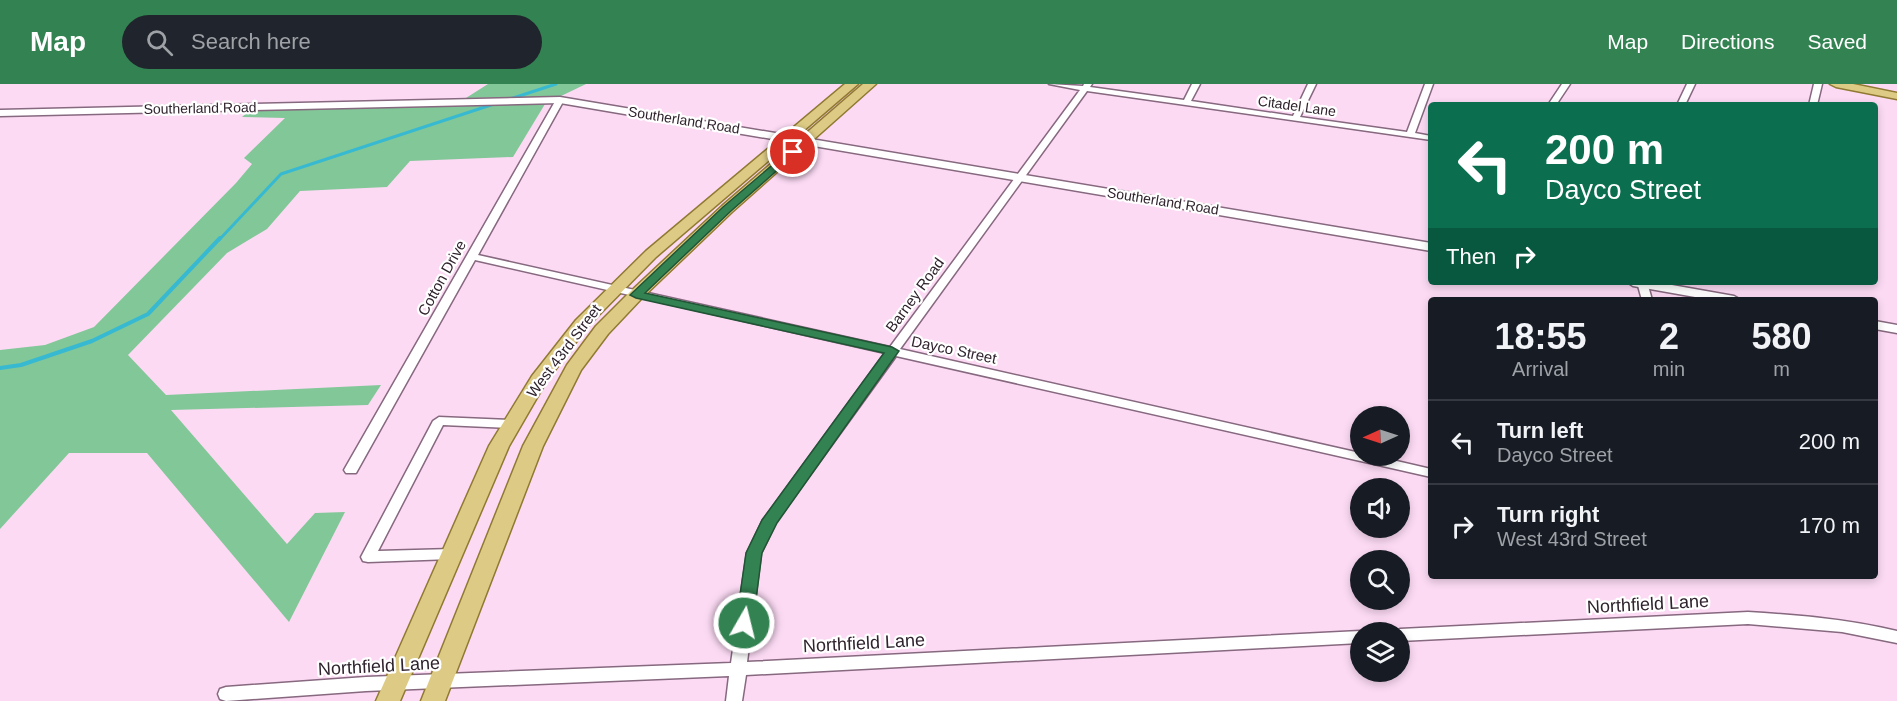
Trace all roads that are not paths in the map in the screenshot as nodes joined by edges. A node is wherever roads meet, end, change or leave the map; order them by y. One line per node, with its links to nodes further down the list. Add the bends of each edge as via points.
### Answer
1 (852, 84): 14 (main road, West 43rd Street)
2 (870, 84): 16 (main road, West 43rd Street)
3 (1053, 84): 12 (street, Citadel Lane)
4 (1196, 84): 21 (street)
5 (1312, 84): 23 (street)
6 (1429, 84): 24 (street)
7 (1566, 84): 18 (street)
8 (1690, 84): 19 (street)
9 (1818, 84): 20 (street)
10 (1836, 84): 15 (main road)
11 (1866, 84): 13 (main road)
12 (1086, 86): 21 (street, Citadel Lane); 28 (street, Barney Road)
13 (1897, 90)
14 (839, 95): 16 (main road); 25 (main road, West 43rd Street)
15 (1897, 96)
16 (854, 98): 27 (main road, West 43rd Street)
17 (560, 100): 22 (street, Southerland Road); 25 (street, Southerland Road); 32 (street, Cotton Drive)
18 (1554, 102)
19 (1682, 102)
20 (1814, 102)
21 (1186, 103): 23 (street, Citadel Lane)
22 (0, 113)
23 (1295, 119): 24 (street, Citadel Lane)
24 (1410, 135): 26 (street, Citadel Lane)
25 (787, 137): 27 (street, Southerland Road); 29 (main road, West 43rd Street)
26 (1428, 138)
27 (807, 141): 28 (street, Southerland Road); 30 (main road, West 43rd Street)
28 (1021, 177): 31 (street, Southerland Road); 39 (street, Barney Road)
29 (706, 206): 30 (main road); 34 (main road, West 43rd Street)
30 (727, 209): 35 (main road, West 43rd Street)
31 (1428, 246)
32 (471, 256): 34 (street, Dayco Street); 43 (street, Cotton Drive)
33 (1650, 285): 36 (street)
34 (613, 289): 35 (street, Dayco Street); 40 (main road, West 43rd Street, via 538,380)
35 (636, 295): 39 (street, Dayco Street); 42 (main road, West 43rd Street, via 602,330 573,369)
36 (1717, 297)
37 (1878, 326): 38 (street)
38 (1897, 329)
39 (892, 351): 44 (street, Dayco Street); 49 (street, Barney Road, via 766,528 754,553)
40 (512, 424): 41 (main road, West 43rd Street); 45 (street, via 439,421 368,557)
41 (499, 446): 42 (main road); 45 (main road, West 43rd Street)
42 (533, 446): 51 (main road, West 43rd Street)
43 (351, 470)
44 (1428, 472)
45 (452, 554): 50 (main road, West 43rd Street)
46 (1410, 635): 47 (street, Northfield Lane, via 1748,618 1802,621)
47 (1897, 637)
48 (1350, 638): 49 (street, Northfield Lane)
49 (738, 669): 51 (street, Northfield Lane); 53 (street, Barney Road)
50 (391, 692): 51 (street, Northfield Lane); 52 (street, Northfield Lane)
51 (436, 692)
52 (226, 694)
53 (734, 701)

